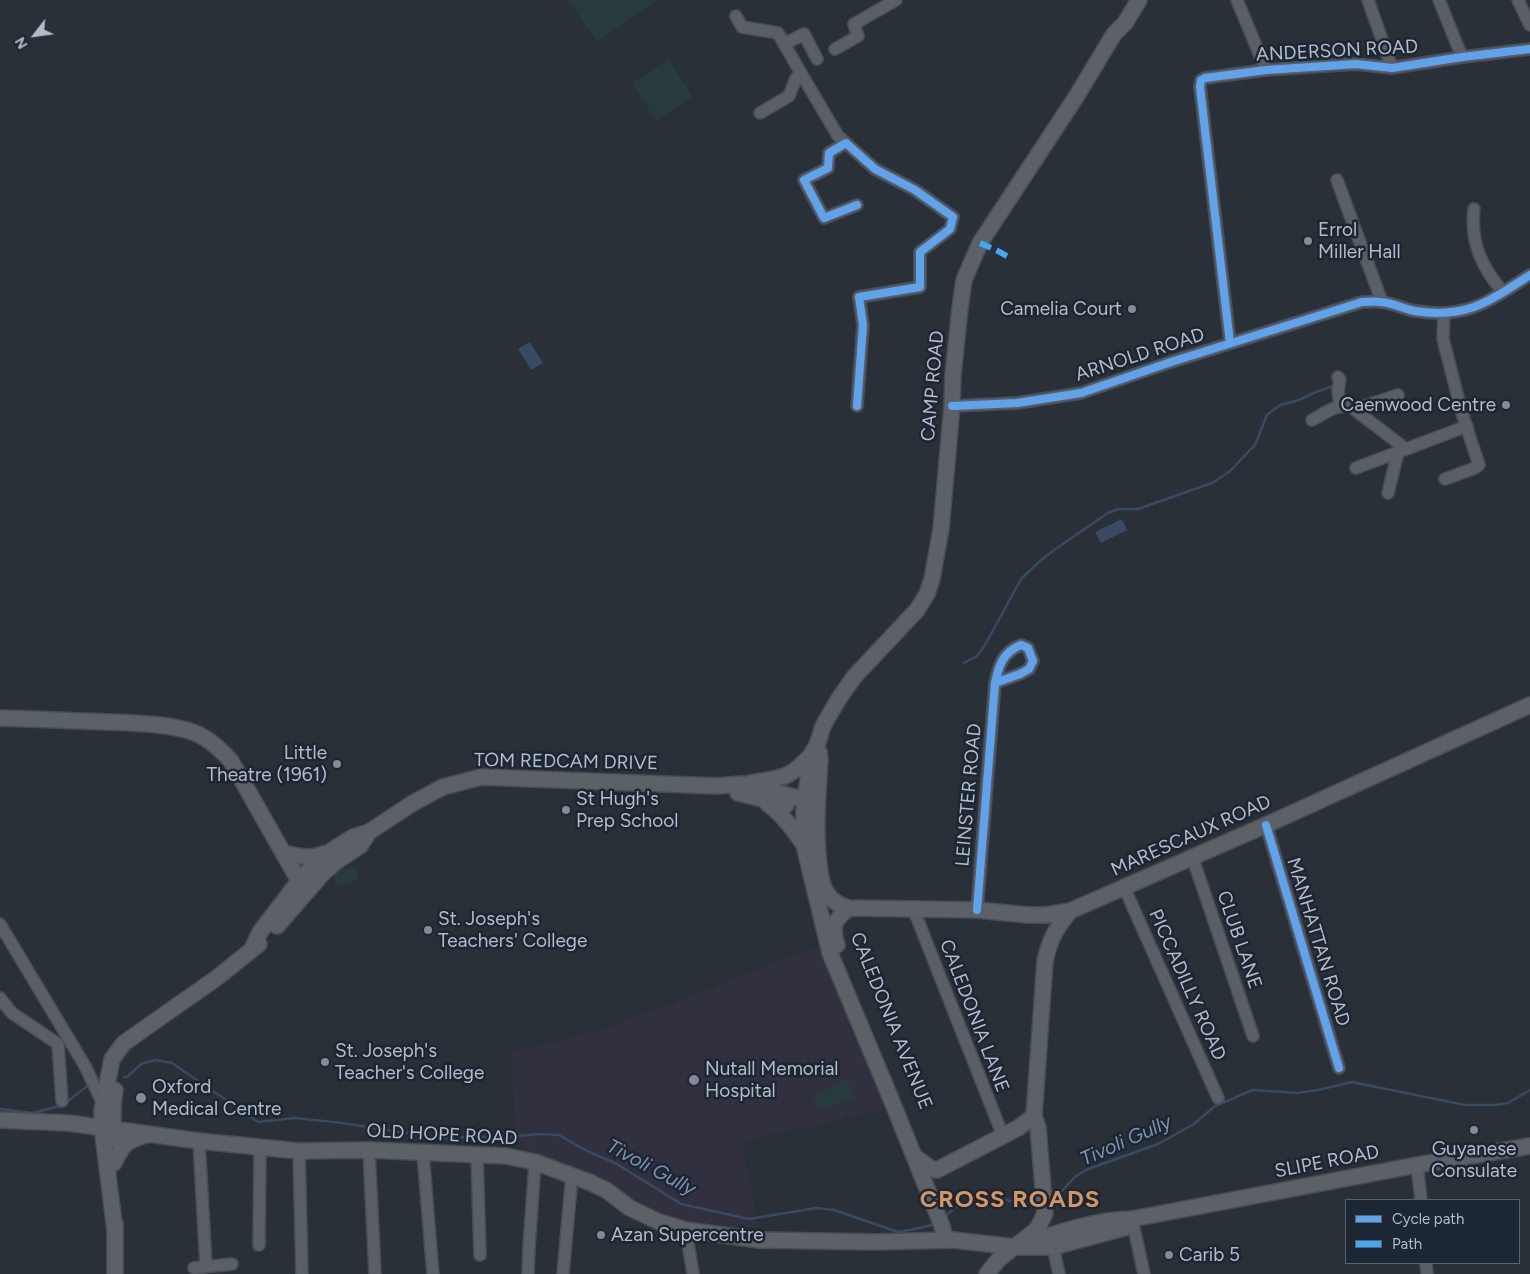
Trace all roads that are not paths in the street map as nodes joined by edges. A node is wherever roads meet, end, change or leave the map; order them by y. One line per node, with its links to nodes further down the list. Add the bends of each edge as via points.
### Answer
1 (896, 0): 13 (street, via 854,24 858,36)
2 (1127, 0): 10 (main road, CAMP ROAD)
3 (1139, 0): 10 (main road, CAMP ROAD)
4 (1237, 0): 17 (street)
5 (1368, 0): 16 (street)
6 (1439, 0): 14 (street)
7 (1518, 0): 9 (street)
8 (736, 16): 11 (street, via 742,27 778,33)
9 (1530, 25)
10 (1114, 34): 32 (main road, CAMP ROAD, via 980,243 964,280)
11 (784, 44): 15 (street, via 804,34); 18 (street)
12 (1530, 49): 14 (street, ANDERSON ROAD)
13 (835, 50)
14 (1462, 57): 16 (street, ANDERSON ROAD)
15 (817, 59)
16 (1392, 68): 17 (street, ANDERSON ROAD, via 1356,64)
17 (1266, 70): 28 (street, ANDERSON ROAD, via 1205,78 1200,84)
18 (802, 75): 19 (street, via 796,78 789,96); 20 (street, via 838,136)
19 (760, 113)
20 (846, 143): 22 (street, via 829,153 828,168 804,180 824,218); 31 (street, via 875,169 915,190 953,217 950,229 920,252 920,287 859,297 863,325)
21 (1337, 180): 26 (street)
22 (857, 205)
23 (1474, 209): 25 (street, via 1472,224 1482,263)
24 (1530, 275): 25 (street, ARNOLD ROAD)
25 (1503, 292): 27 (street, ARNOLD ROAD, via 1482,304)
26 (1382, 302): 27 (street, ARNOLD ROAD, via 1414,311); 28 (street, ARNOLD ROAD, via 1362,302)
27 (1444, 314): 36 (street, via 1443,339)
28 (1230, 344): 32 (street, ARNOLD ROAD, via 1081,393 1017,403)
29 (1338, 377): 33 (street)
30 (1398, 394): 34 (street)
31 (857, 406)
32 (952, 406): 44 (main road, CAMP ROAD, via 941,529 927,594 917,610 843,692 823,726)
33 (1340, 407): 34 (street, via 1345,405); 35 (street)
34 (1356, 409): 37 (street)
35 (1312, 420)
36 (1467, 426): 37 (street); 39 (street, via 1479,465)
37 (1402, 450): 38 (street); 40 (street)
38 (1356, 468)
39 (1445, 479)
40 (1388, 493)
41 (995, 683): 59 (street, LEINSTER ROAD)
42 (1530, 705): 49 (main road, MARESCAUX ROAD)
43 (0, 718): 53 (main road, via 132,723 195,732 231,761)
44 (814, 750): 45 (main road, via 796,771 786,777); 48 (main road, CAMP ROAD)
45 (744, 784): 46 (main road, TOM REDCAM DRIVE); 48 (main road, TOM REDCAM DRIVE)
46 (716, 786): 47 (main road, TOM REDCAM DRIVE); 50 (main road, TOM REDCAM DRIVE, via 481,777 443,787)
47 (763, 800): 48 (main road, TOM REDCAM DRIVE); 51 (main road, via 778,811)
48 (811, 806): 51 (main road, CALEDONIA AVENUE); 57 (main road, CALEDONIA AVENUE, via 822,883 832,900)
49 (1266, 825): 54 (main road, MARESCAUX ROAD); 69 (street, MANHATTAN ROAD)
50 (369, 832): 52 (main road, TOM REDCAM DRIVE); 55 (main road, TOM REDCAM DRIVE, via 360,846)
51 (804, 845): 86 (main road, CALEDONIA AVENUE, via 830,953)
52 (334, 849): 53 (main road, via 305,858); 55 (main road, TOM REDCAM DRIVE, via 317,862)
53 (284, 853): 55 (main road)
54 (1192, 856): 56 (main road, MARESCAUX ROAD); 68 (street, CLUB LANE)
55 (303, 886): 66 (main road, TOM REDCAM DRIVE, via 266,939 218,978)
56 (1124, 887): 60 (main road, MARESCAUX ROAD); 70 (street, PICCADILLY ROAD)
57 (849, 908): 58 (main road, MARESCAUX ROAD); 86 (main road, CALEDONIA AVENUE, via 835,922 834,938 912,1125)
58 (913, 908): 59 (main road, MARESCAUX ROAD); 78 (street, CALEDONIA LANE)
59 (976, 910): 61 (main road, MARESCAUX ROAD)
60 (1070, 910): 61 (main road, MARESCAUX ROAD); 63 (main road)
61 (1028, 915): 63 (main road, via 1045,924)
62 (0, 924): 72 (street, via 73,1045)
63 (1048, 945): 73 (main road)
64 (0, 998): 67 (street)
65 (0, 1010): 67 (street)
66 (168, 1011): 72 (main road, TOM REDCAM DRIVE, via 124,1043 112,1059); 76 (main road, TOM REDCAM DRIVE, via 130,1048 119,1064)
67 (12, 1013): 71 (street, via 58,1044)
68 (1253, 1036)
69 (1339, 1068)
70 (1218, 1098)
71 (62, 1101)
72 (103, 1104): 75 (main road, via 89,1118); 76 (main road, TOM REDCAM DRIVE)
73 (1034, 1116): 78 (main road); 93 (main road, via 1038,1127)
74 (0, 1120): 75 (main road, OLD HOPE ROAD)
75 (68, 1123): 76 (main road, OLD HOPE ROAD)
76 (107, 1128): 77 (main road, OLD HOPE ROAD); 87 (main road); 97 (main road)
77 (148, 1134): 79 (main road, OLD HOPE ROAD); 87 (main road, via 130,1140)
78 (1002, 1136): 90 (main road)
79 (199, 1141): 81 (main road, OLD HOPE ROAD); 105 (street)
80 (1530, 1146): 89 (main road, SLIPE ROAD)
81 (260, 1147): 83 (main road, OLD HOPE ROAD); 100 (street)
82 (370, 1150): 83 (main road, OLD HOPE ROAD); 84 (main road, OLD HOPE ROAD); 109 (street)
83 (299, 1151): 108 (street)
84 (423, 1153): 85 (main road, OLD HOPE ROAD); 110 (street)
85 (477, 1155): 88 (main road, OLD HOPE ROAD); 103 (street)
86 (913, 1155): 90 (main road); 95 (main road, CALEDONIA AVENUE)
87 (114, 1162): 97 (main road)
88 (535, 1162): 91 (main road, OLD HOPE ROAD); 111 (street)
89 (1418, 1165): 92 (street); 94 (main road, SLIPE ROAD)
90 (937, 1170): 95 (main road, via 933,1176 934,1184)
91 (572, 1175): 96 (main road, OLD HOPE ROAD, via 606,1190 630,1208 659,1222); 112 (street)
92 (1421, 1199)
93 (1044, 1206): 98 (main road, via 1052,1222); 101 (main road, via 1039,1226)
94 (1132, 1218): 98 (main road, SLIPE ROAD); 102 (main road, SLIPE ROAD, via 1124,1228); 116 (street)
95 (944, 1219): 99 (main road)
96 (686, 1230): 99 (main road, OLD HOPE ROAD, via 760,1240); 113 (street)
97 (115, 1231): 107 (main road)
98 (1066, 1231): 101 (main road, SLIPE ROAD)
99 (950, 1240): 101 (main road, OLD HOPE ROAD)
100 (259, 1245)
101 (1016, 1247): 102 (main road, SLIPE ROAD); 114 (main road, via 999,1259)
102 (1053, 1247): 115 (street)
103 (480, 1255)
104 (232, 1264): 105 (street)
105 (206, 1266): 106 (street)
106 (194, 1268)
107 (115, 1274)
108 (302, 1274)
109 (375, 1274)
110 (432, 1274)
111 (528, 1274)
112 (563, 1274)
113 (693, 1274)
114 (987, 1274)
115 (1059, 1274)
116 (1144, 1274)

